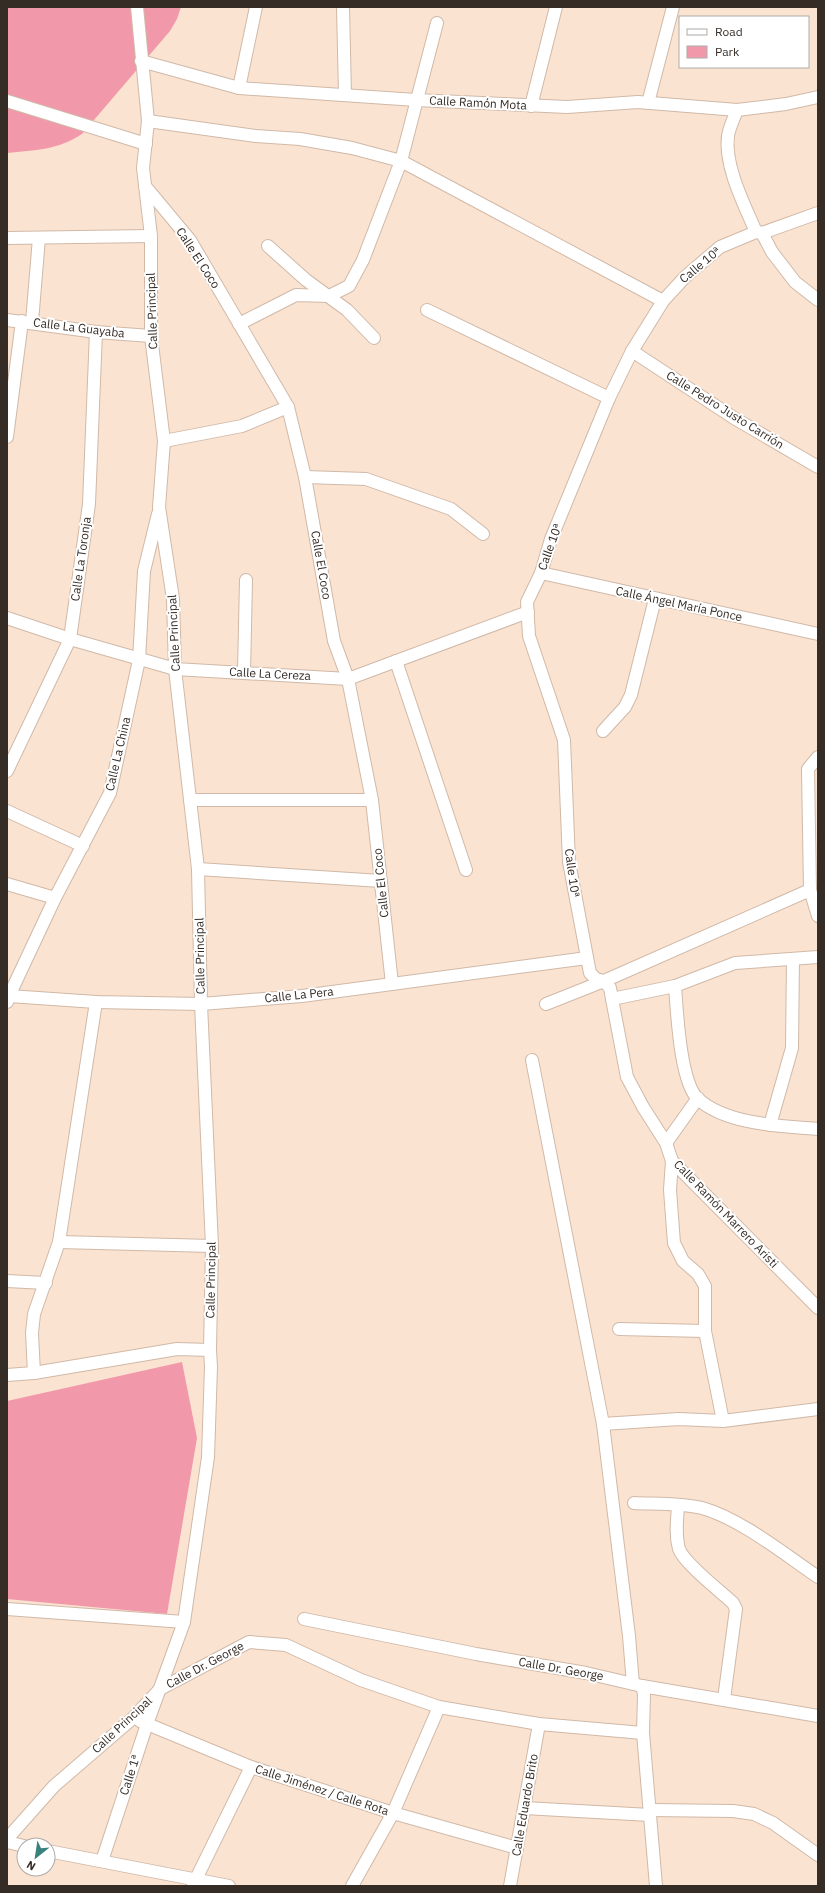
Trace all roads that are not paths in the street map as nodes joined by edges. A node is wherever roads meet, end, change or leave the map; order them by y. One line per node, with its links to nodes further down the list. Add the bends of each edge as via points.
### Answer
1 (137, 7): 7 (street, Calle Principal)
2 (256, 7): 8 (street)
3 (343, 7): 9 (street)
4 (556, 7): 14 (street)
5 (673, 7): 13 (street)
6 (437, 23): 12 (street)
7 (141, 61): 8 (street, Calle Ramón Mota); 16 (street, Calle Principal)
8 (239, 88): 9 (street, Calle Ramón Mota)
9 (345, 95): 12 (street, Calle Ramón Mota)
10 (818, 97): 15 (street, Calle Ramón Mota)
11 (7, 100): 17 (street)
12 (416, 100): 14 (street, Calle Ramón Mota); 18 (street)
13 (648, 103): 14 (street, Calle Ramón Mota); 15 (street, Calle Ramón Mota)
14 (531, 106)
15 (737, 110): 21 (street, via 728,136 729,149 736,187)
16 (148, 121): 17 (street, Calle Principal); 18 (street, via 256,136 300,139 352,148)
17 (146, 144): 19 (street, Calle Principal, via 143,168)
18 (401, 161): 26 (street, via 363,260 349,286); 27 (street)
19 (145, 186): 22 (street, Calle Principal); 32 (street, Calle El Coco, via 190,240)
20 (818, 213): 21 (street, Calle 10ª)
21 (759, 233): 27 (street, Calle 10ª, via 720,247); 28 (street, via 795,282)
22 (151, 236): 24 (street); 34 (street, Calle Principal)
23 (7, 238): 24 (street)
24 (39, 238): 31 (street)
25 (268, 246): 26 (street, via 306,280)
26 (329, 296): 32 (street, via 296,295); 35 (street, via 347,310)
27 (662, 300): 36 (street, Calle 10ª)
28 (818, 300)
29 (427, 310): 37 (street)
30 (7, 320): 31 (street, Calle La Guayaba)
31 (27, 322): 33 (street, Calle La Guayaba); 39 (street)
32 (239, 324): 38 (street, Calle El Coco)
33 (96, 332): 34 (street, Calle La Guayaba); 51 (street, Calle La Toronja, via 89,504)
34 (150, 336): 40 (street, Calle Principal)
35 (374, 338)
36 (632, 351): 37 (street, Calle 10ª); 41 (street, Calle Pedro Justo Carrión, via 734,418)
37 (609, 398): 45 (street, Calle 10ª, via 552,539)
38 (288, 407): 40 (street, via 242,426); 42 (street, Calle El Coco)
39 (7, 437)
40 (164, 441): 43 (street, Calle Principal)
41 (818, 467)
42 (305, 477): 44 (street, via 366,479 451,509); 56 (street, Calle El Coco, via 334,641)
43 (159, 507): 52 (street, Calle La China, via 144,571); 54 (street, Calle Principal, via 173,599)
44 (483, 534)
45 (541, 573): 47 (street, Calle Ángel María Ponce); 48 (street, Calle 10ª, via 527,602)
46 (246, 580): 55 (street)
47 (655, 599): 50 (street, Calle Ángel María Ponce); 57 (street, via 631,695 625,707)
48 (528, 612): 53 (street, Calle La Cereza); 72 (street, Calle 10ª, via 529,636 564,740 569,862)
49 (7, 618): 51 (street, Calle La Cereza)
50 (818, 634)
51 (70, 639): 52 (street, Calle La Cereza); 59 (street, Calle La Toronja)
52 (139, 660): 54 (street, Calle La Cereza); 63 (street, Calle La China, via 110,793)
53 (396, 661): 56 (street, Calle La Cereza); 65 (street)
54 (175, 669): 55 (street, Calle La Cereza); 60 (street, Calle Principal)
55 (244, 672): 56 (street, Calle La Cereza)
56 (348, 679): 61 (street, Calle El Coco)
57 (603, 731)
58 (818, 757): 68 (street, via 808,769)
59 (7, 771)
60 (190, 800): 61 (street); 64 (street, Calle Principal)
61 (372, 800): 66 (street, Calle El Coco)
62 (7, 811): 63 (street)
63 (83, 846): 69 (street, Calle La China)
64 (198, 869): 66 (street); 80 (street, Calle Principal)
65 (466, 870)
66 (381, 882): 75 (street, Calle El Coco)
67 (7, 884): 69 (street)
68 (810, 890): 70 (street); 74 (street)
69 (55, 898): 78 (street, Calle La China)
70 (818, 916)
71 (818, 957): 73 (street)
72 (588, 958): 74 (street, Calle 10ª, via 590,973 596,979); 75 (street, Calle La Pera)
73 (793, 959): 76 (street, via 735,963); 84 (street, via 792,1048)
74 (604, 981): 77 (street, Calle Ramón Marrero Aristi, via 610,988); 81 (street)
75 (392, 984): 80 (street, Calle La Pera, via 302,996)
76 (675, 986): 77 (street); 83 (street, via 683,1057 689,1081)
77 (612, 999): 86 (street, Calle Ramón Marrero Aristi, via 627,1077)
78 (8, 1000): 79 (street, Calle La Pera)
79 (96, 1002): 80 (street, Calle La Pera); 88 (street)
80 (201, 1004): 89 (street, Calle Principal)
81 (546, 1004)
82 (532, 1060): 100 (street)
83 (698, 1098): 84 (street, via 725,1115); 86 (street)
84 (770, 1126): 85 (street)
85 (818, 1129)
86 (666, 1143): 87 (street, Calle Ramón Marrero Aristi)
87 (672, 1161): 92 (street, Calle Ramón Marrero Aristi); 94 (street, via 670,1190 674,1243 683,1261 698,1274 704,1286)
88 (59, 1242): 89 (street); 91 (street)
89 (212, 1246): 95 (street, Calle Principal)
90 (7, 1281): 91 (street)
91 (46, 1283): 96 (street, via 34,1314)
92 (818, 1308)
93 (619, 1329): 94 (street)
94 (705, 1331): 99 (street)
95 (210, 1350): 96 (street, via 177,1349); 106 (street, Calle Principal, via 208,1457)
96 (34, 1373): 97 (street)
97 (7, 1375)
98 (818, 1409): 99 (street)
99 (723, 1421): 100 (street, via 679,1419)
100 (603, 1424): 107 (street)
101 (634, 1503): 102 (street)
102 (678, 1506): 103 (street, via 718,1513); 109 (street, via 676,1528 679,1550 736,1609)
103 (818, 1577)
104 (7, 1609): 106 (street)
105 (304, 1619): 107 (street, Calle Dr. George)
106 (184, 1622): 108 (street, Calle Principal)
107 (637, 1685): 109 (street, Calle Dr. George); 115 (street, via 644,1694)
108 (160, 1688): 110 (street, Calle Dr. George, via 248,1642 286,1645 361,1680); 112 (street, Calle Principal); 113 (street, Calle 1ª)
109 (724, 1699): 111 (street, Calle Dr. George)
110 (439, 1707): 114 (street, Calle Dr. George); 119 (street)
111 (818, 1716)
112 (133, 1718): 113 (street, Calle Jiménez / Calle Rota); 120 (street, Calle Principal, via 54,1786)
113 (147, 1724): 116 (street, Calle Jiménez / Calle Rota); 124 (street, Calle 1ª)
114 (539, 1724): 115 (street, Calle Dr. George); 117 (street, Calle Eduardo Brito)
115 (644, 1733): 118 (street)
116 (251, 1767): 119 (street, Calle Jiménez / Calle Rota); 125 (street)
117 (524, 1808): 118 (street); 121 (street, Calle Eduardo Brito)
118 (650, 1812): 123 (street, via 733,1811 754,1814 773,1823); 129 (street)
119 (393, 1813): 121 (street, Calle Jiménez / Calle Rota); 127 (street)
120 (7, 1839)
121 (517, 1848): 128 (street, Calle Eduardo Brito)
122 (56, 1852): 124 (street)
123 (818, 1855)
124 (102, 1861): 125 (street)
125 (194, 1882): 126 (street)
126 (229, 1886)
127 (352, 1886)
128 (510, 1886)
129 (656, 1886)

